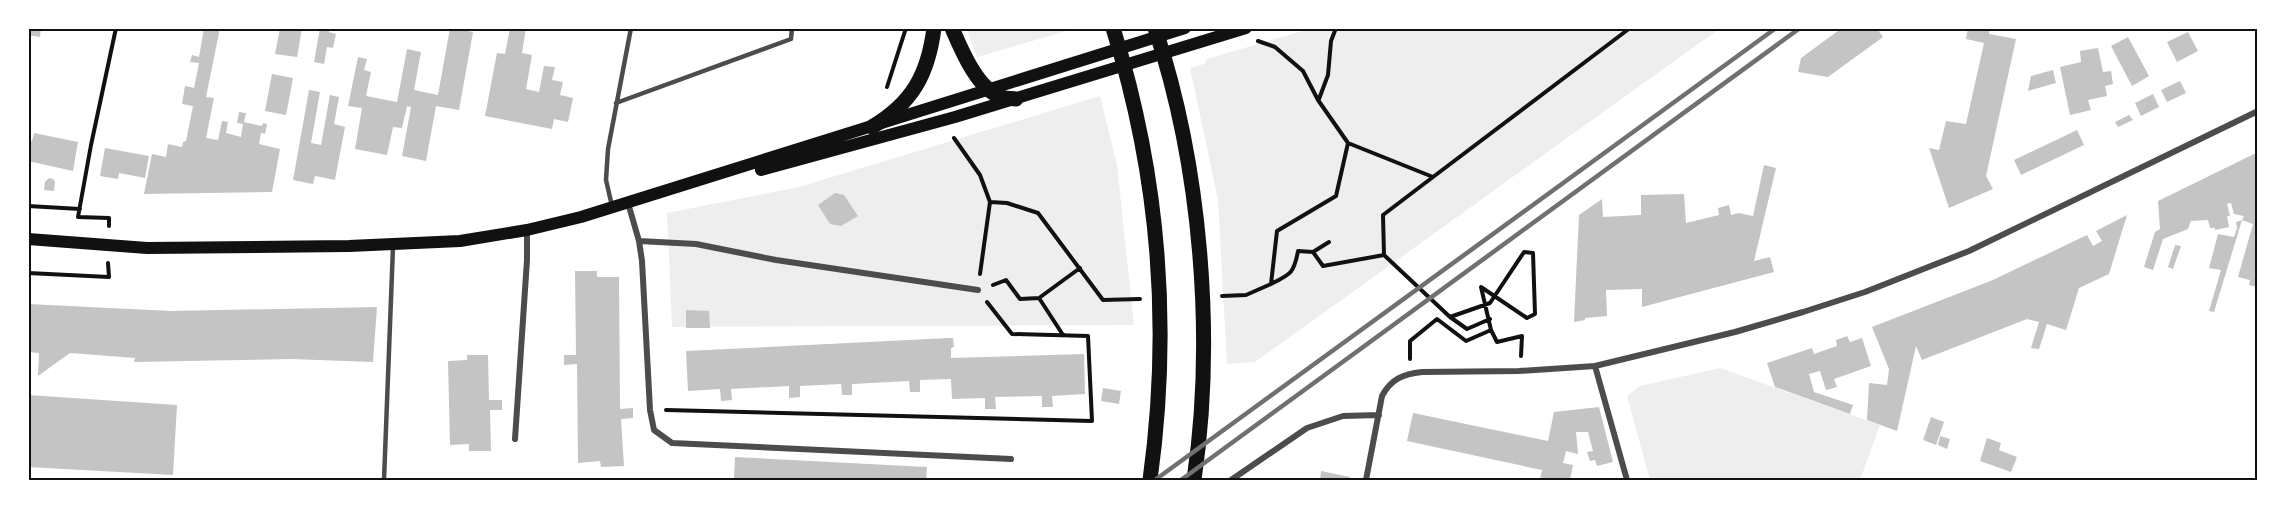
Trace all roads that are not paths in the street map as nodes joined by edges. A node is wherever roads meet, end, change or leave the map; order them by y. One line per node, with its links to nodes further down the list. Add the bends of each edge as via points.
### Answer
1 (631, 28): 11 (lane)
2 (792, 28): 11 (lane, via 791,39)
3 (934, 28): 13 (main road, via 921,80 900,107)
4 (952, 28): 9 (main road, via 976,76)
5 (1113, 28): 27 (main road, via 1137,116 1156,230 1161,344)
6 (1155, 28): 28 (main road, via 1188,164 1200,258 1202,380)
7 (1185, 28): 9 (main road)
8 (1246, 28): 10 (main road)
9 (989, 91): 10 (main road, via 1001,98); 13 (main road)
10 (1016, 99): 14 (main road, via 808,158)
11 (616, 103): 16 (lane, via 606,180)
12 (2258, 111): 22 (street, via 2027,225 1913,274 1735,332)
13 (872, 127): 14 (main road)
14 (651, 196): 15 (main road)
15 (627, 202): 16 (main road); 19 (street)
16 (613, 207): 17 (main road)
17 (527, 230): 20 (main road, via 460,241); 24 (street)
18 (28, 239): 20 (main road, via 147,248)
19 (639, 241): 21 (street, via 696,244); 25 (street, via 650,410 654,430 672,442)
20 (393, 244): 26 (lane)
21 (978, 291)
22 (1595, 366): 23 (street, via 1409,373 1388,385); 31 (street)
23 (1379, 415): 29 (street, via 1343,416 1307,428); 30 (street)
24 (515, 439)
25 (1011, 459)
26 (384, 480)
27 (1150, 480)
28 (1194, 480)
29 (1231, 480)
30 (1366, 480)
31 (1628, 480)

